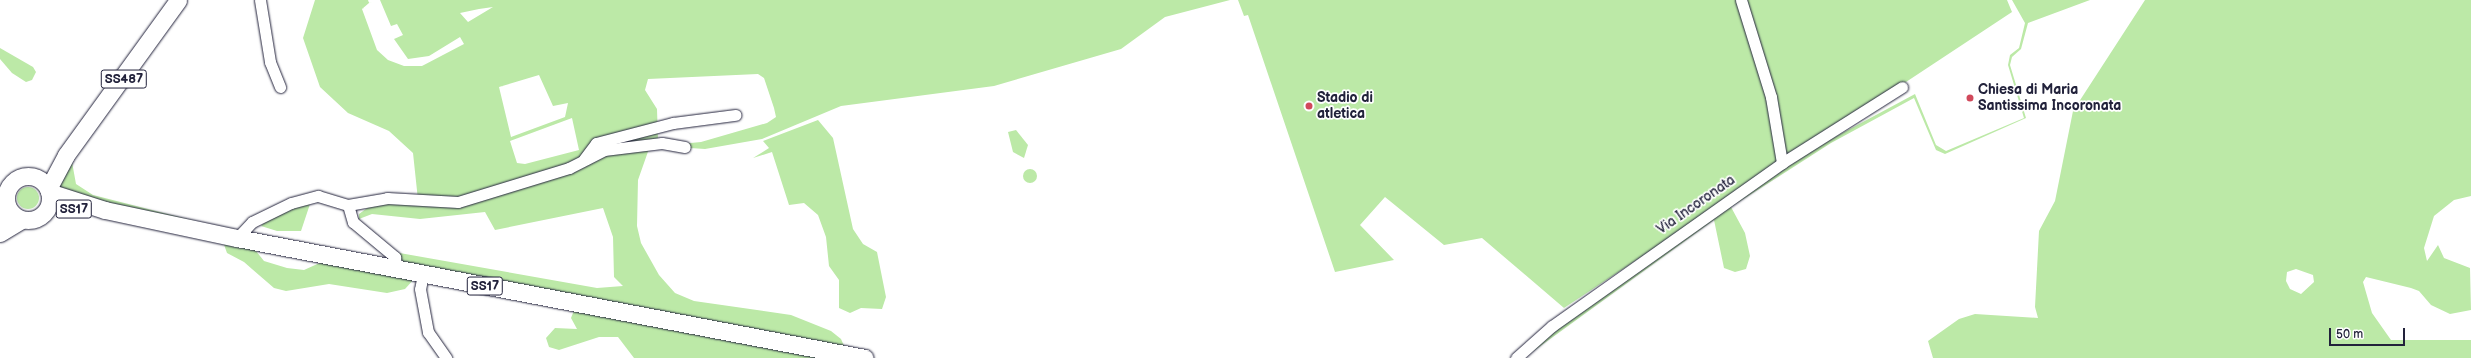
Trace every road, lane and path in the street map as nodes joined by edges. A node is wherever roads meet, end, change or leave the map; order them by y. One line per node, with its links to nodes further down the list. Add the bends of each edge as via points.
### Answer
1 (178, 0): 8 (main road, SS487)
2 (260, 0): 4 (street, via 266,48)
3 (1741, 0): 10 (street, via 1771,97)
4 (280, 87)
5 (1902, 87): 10 (street, Via Incoronata)
6 (735, 115): 9 (street, via 673,123 596,143)
7 (685, 147): 9 (street, via 630,144 604,150)
8 (66, 155): 11 (main road, SS487); 12 (main road, SS487)
9 (584, 160): 14 (street, via 509,188 458,202 387,198)
10 (1782, 163): 25 (street, Via Incoronata, via 1552,326)
11 (14, 181): 12 (main road, SS17, via 37,178); 13 (main road, via 7,192)
12 (48, 190): 15 (main road, SS17); 16 (main road, SS17, via 49,204)
13 (5, 204): 17 (main road); 18 (street)
14 (348, 205): 20 (street, via 318,196 291,203 252,222); 21 (street, via 353,222 395,258)
15 (105, 210): 16 (main road, SS17); 20 (main road, SS17)
16 (42, 214): 17 (main road, SS17)
17 (25, 219): 19 (street)
18 (0, 222)
19 (0, 234)
20 (237, 238): 21 (main road, SS17)
21 (396, 269): 22 (main road, SS17)
22 (424, 274): 23 (street, via 420,289 428,332); 24 (main road, SS17)
23 (446, 358)
24 (865, 358)
25 (1516, 358)

